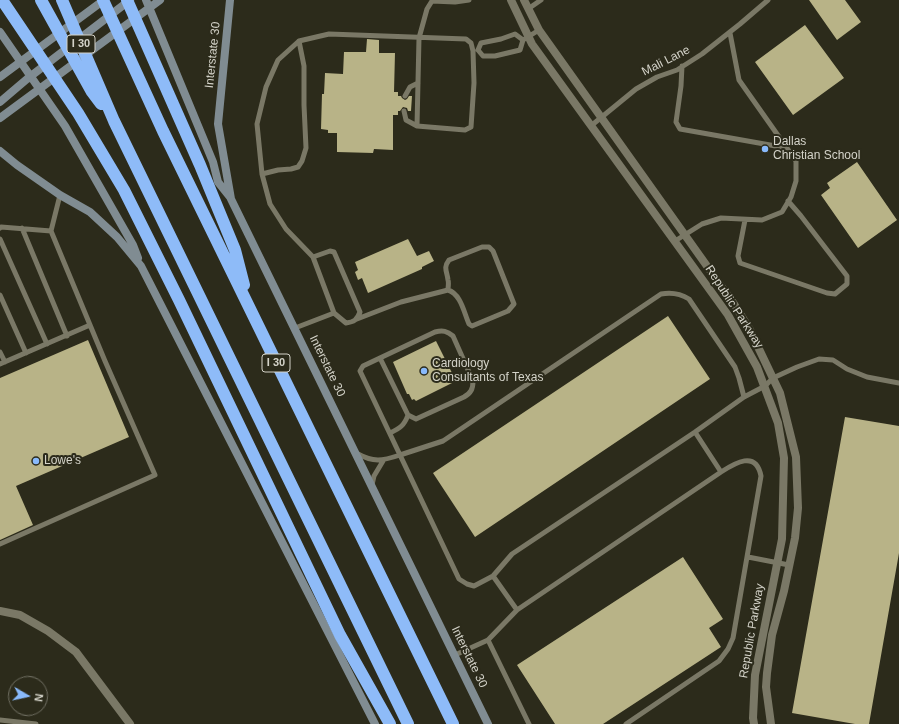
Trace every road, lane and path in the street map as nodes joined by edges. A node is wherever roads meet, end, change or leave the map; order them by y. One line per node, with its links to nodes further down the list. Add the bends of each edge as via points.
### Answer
1 (2, 0): 86 (highway, via 78,113 124,190 340,635)
2 (40, 0): 30 (highway, via 92,92)
3 (62, 0): 30 (highway, I 30)
4 (103, 0): 23 (main road); 50 (highway, I 30)
5 (128, 0): 26 (main road); 50 (highway, via 235,250)
6 (146, 0): 37 (main road, via 213,162 218,182)
7 (160, 0): 29 (main road)
8 (230, 0): 37 (main road, Interstate 30, via 218,124)
9 (469, 0): 18 (lane, via 432,2 427,9)
10 (511, 0): 19 (street, Republic Parkway)
11 (524, 0): 14 (street, Republic Parkway)
12 (541, 0): 14 (lane)
13 (768, 0): 17 (lane, Mali Lane)
14 (528, 9): 15 (street, Republic Parkway)
15 (539, 30): 19 (lane); 28 (street, Republic Parkway)
16 (0, 32): 47 (main road, via 65,126 133,245)
17 (730, 32): 22 (lane, Mali Lane); 33 (lane, via 739,80)
18 (419, 38): 20 (lane, via 330,34); 21 (lane, via 466,39); 24 (lane)
19 (526, 38): 21 (lane, via 515,34 481,43); 21 (lane, via 520,50 495,56 484,56); 31 (street, Republic Parkway)
20 (299, 41): 35 (lane, via 278,60 266,87 257,124); 35 (lane, via 304,66 306,148 298,167)
21 (476, 50): 32 (lane, via 471,127 465,130)
22 (682, 66): 28 (lane, Mali Lane, via 657,76 636,89); 33 (lane, via 676,122 680,129)
23 (0, 77)
24 (418, 83): 25 (lane, via 410,87); 32 (lane)
25 (405, 96)
26 (0, 102)
27 (404, 111): 32 (lane, via 406,120)
28 (601, 117): 31 (lane, Mali Lane); 43 (street, Republic Parkway)
29 (0, 118)
30 (114, 121): 87 (highway, I 30)
31 (592, 125): 45 (street, Republic Parkway)
32 (417, 126)
33 (787, 148): 38 (lane, via 796,161 796,181)
34 (0, 151): 36 (main road)
35 (262, 174): 46 (lane, via 270,204 286,229)
36 (60, 195): 42 (lane); 47 (main road, via 90,212 118,237)
37 (232, 199): 54 (main road, Interstate 30)
38 (788, 201): 39 (lane, via 782,212 762,220); 39 (lane, via 847,276 847,284 835,294 740,263 738,256)
39 (745, 220): 43 (lane, via 721,218 702,224)
40 (0, 228): 41 (lane)
41 (22, 228): 42 (lane); 55 (lane)
42 (51, 231): 53 (lane)
43 (684, 235): 45 (lane); 61 (street, Republic Parkway, via 749,328)
44 (0, 239): 56 (lane)
45 (675, 241): 63 (street, Republic Parkway, via 728,315 758,367)
46 (313, 257): 51 (lane); 52 (lane, via 334,252 360,312)
47 (141, 266): 85 (main road)
48 (448, 290): 48 (lane, via 457,296 472,326 508,311 514,304 493,251 489,247 482,247 449,260 445,270); 52 (lane, via 401,302)
49 (0, 296): 58 (lane)
50 (251, 312): 88 (highway, I 30)
51 (334, 313): 52 (lane, via 346,323); 54 (lane)
52 (357, 319)
53 (90, 326): 55 (lane); 73 (lane, via 155,475)
54 (295, 328): 68 (main road, Interstate 30)
55 (67, 336): 56 (lane)
56 (47, 344): 58 (lane)
57 (0, 352): 60 (lane)
58 (26, 353): 60 (lane)
59 (380, 358): 65 (lane); 65 (lane, via 435,332 448,331 453,336 473,380 470,393 416,419); 67 (lane, via 360,370)
60 (2, 363)
61 (773, 378): 62 (lane, via 819,359 833,360 867,377); 63 (lane); 76 (street, Republic Parkway, via 780,393 796,457 798,508)
62 (899, 383)
63 (765, 386): 64 (lane); 75 (street, Republic Parkway, via 778,423 784,458 782,539)
64 (744, 398): 66 (lane); 69 (lane, via 735,367 689,299 667,293 661,294 443,441)
65 (408, 415): 67 (lane, via 401,428)
66 (695, 432): 71 (lane); 77 (lane, via 512,554)
67 (390, 433): 69 (lane)
68 (356, 453): 70 (lane); 72 (main road, Interstate 30)
69 (400, 454): 70 (lane); 77 (lane, via 459,579 474,586)
70 (383, 461): 72 (lane)
71 (721, 472): 74 (lane, via 737,462 744,461 754,462 760,468 761,476); 78 (lane)
72 (372, 485): 81 (main road, Interstate 30)
73 (0, 544)
74 (748, 557): 75 (lane); 91 (lane, via 734,638 728,649 719,661)
75 (777, 562): 76 (lane); 92 (street, Republic Parkway, via 755,675)
76 (790, 565): 93 (street, Republic Parkway, via 772,635 767,673 766,687)
77 (493, 576): 78 (lane)
78 (517, 610): 80 (lane)
79 (0, 611): 84 (street, via 20,615 48,631 76,652)
80 (488, 640): 81 (lane); 90 (lane)
81 (455, 656): 89 (main road, Interstate 30)
82 (0, 720): 83 (lane)
83 (36, 724)
84 (130, 724)
85 (375, 724)
86 (390, 724)
87 (408, 724)
88 (452, 724)
89 (488, 724)
90 (529, 724)
91 (626, 724)
92 (754, 724)
93 (771, 724)

